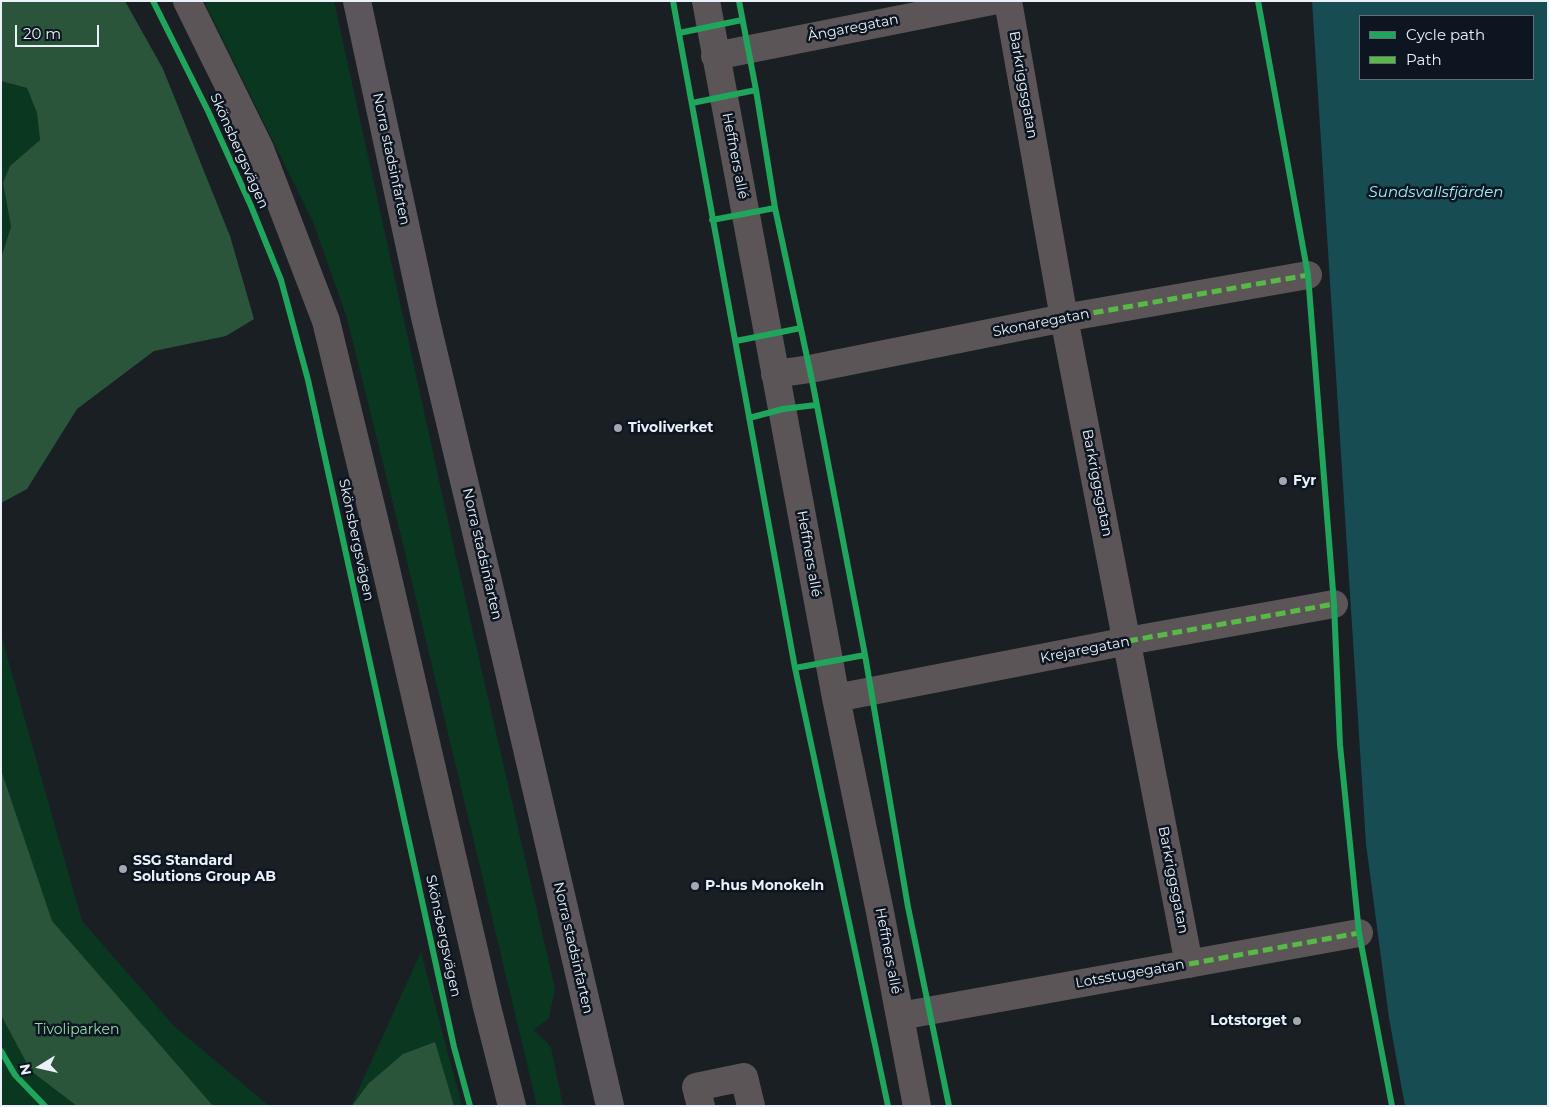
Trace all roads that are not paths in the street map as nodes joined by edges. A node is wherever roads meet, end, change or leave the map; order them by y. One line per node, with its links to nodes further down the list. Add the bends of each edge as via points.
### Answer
1 (187, 1): 17 (street, Skönsbergsvägen, via 260,149 326,321)
2 (342, 1): 18 (main road, Norra stadsinfarten)
3 (357, 1): 19 (main road, Norra stadsinfarten, via 425,317)
4 (706, 1): 7 (street, Heffners allé)
5 (992, 1): 7 (street, Ångaregatan)
6 (1008, 1): 9 (street, Barkriggsgatan)
7 (715, 56): 10 (street, Heffners allé)
8 (1308, 275): 9 (street, Skonaregatan)
9 (1064, 318): 10 (street, Skonaregatan); 12 (street, Barkriggsgatan)
10 (775, 374): 13 (street, Heffners allé)
11 (1334, 604): 12 (street, Krejaregatan)
12 (1128, 641): 13 (street, Krejaregatan); 15 (street, Barkriggsgatan)
13 (836, 698): 16 (street, Heffners allé)
14 (1359, 933): 15 (street, Lotsstugegatan)
15 (1189, 964): 16 (street, Lotsstugegatan)
16 (900, 1016): 22 (street, Heffners allé)
17 (512, 1106)
18 (591, 1106)
19 (610, 1106)
20 (701, 1106): 21 (street, via 696,1087 744,1077)
21 (751, 1106)
22 (918, 1106)

